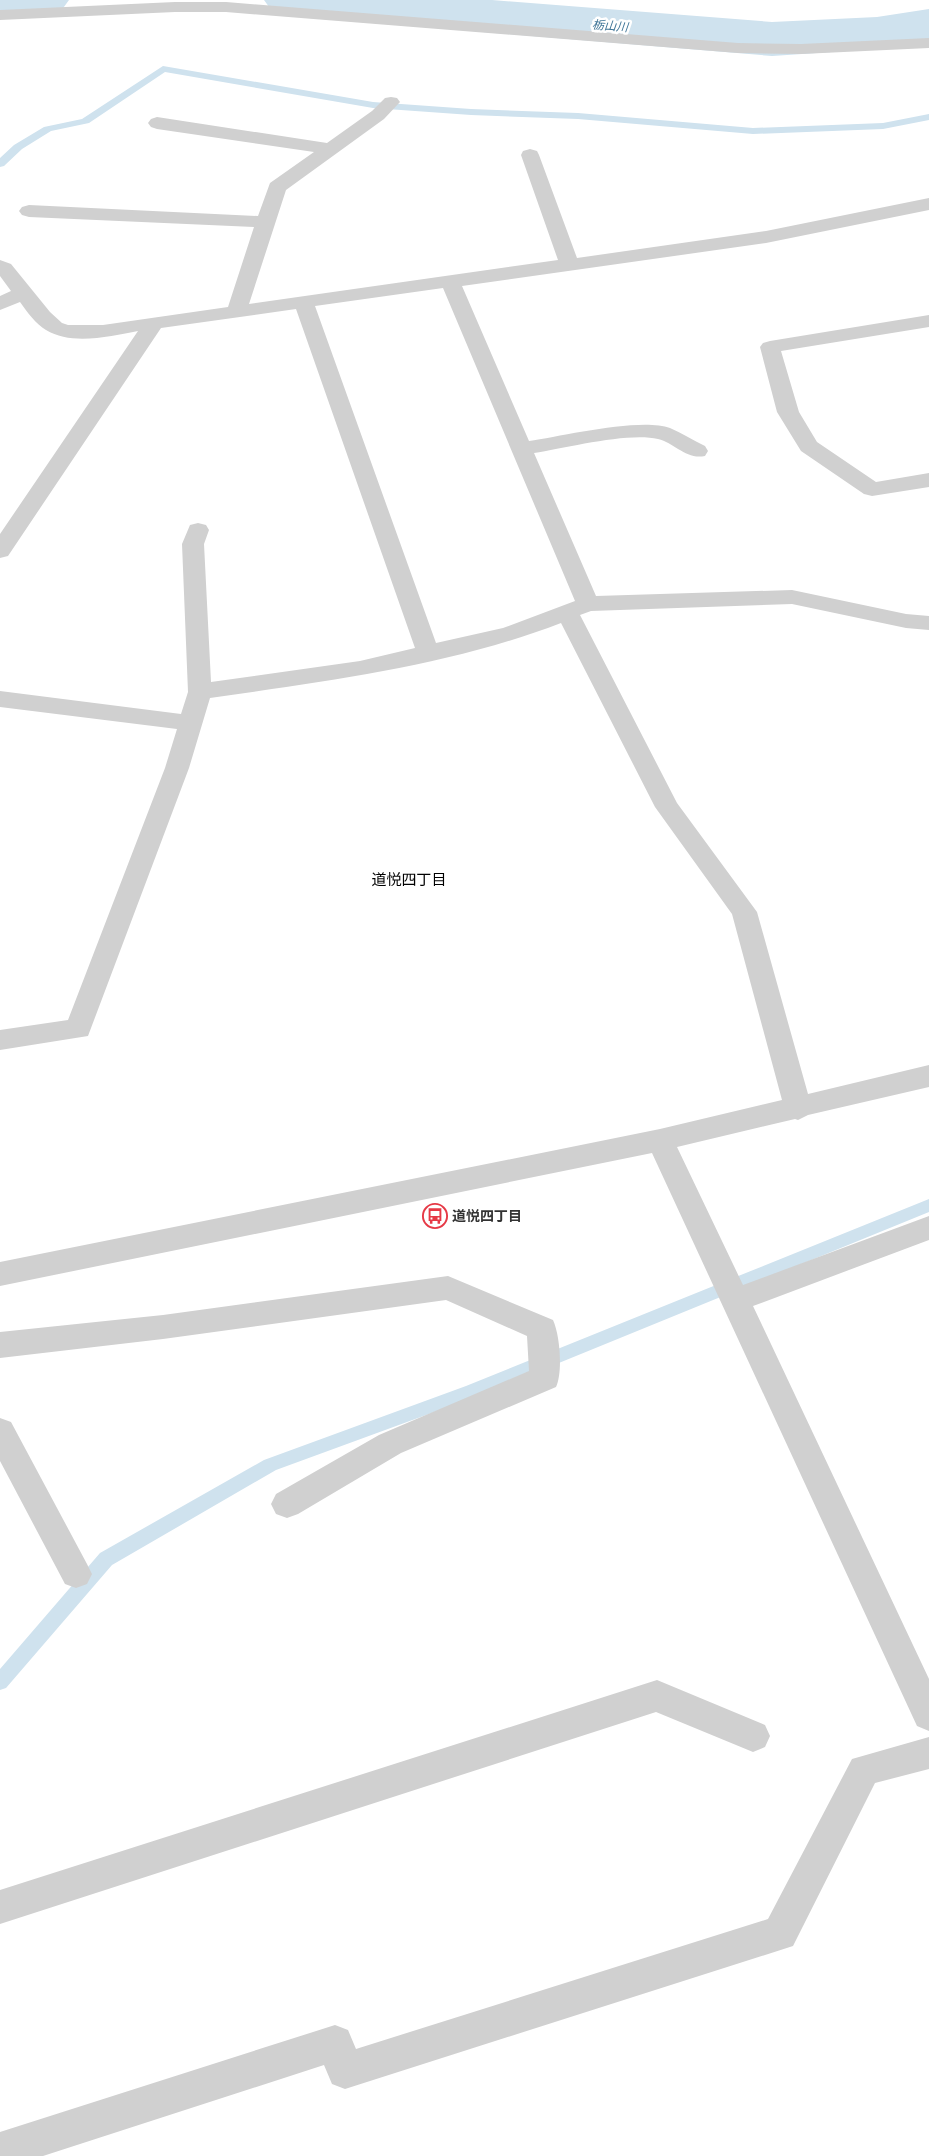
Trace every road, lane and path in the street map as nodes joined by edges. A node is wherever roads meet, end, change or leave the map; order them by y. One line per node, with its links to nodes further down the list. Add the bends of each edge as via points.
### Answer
1 (176, 3): 2 (street); 3 (street, via 738,48)
2 (0, 15)
3 (929, 44)
4 (391, 102): 6 (street)
5 (157, 123): 6 (street)
6 (330, 149): 10 (street, via 277,187)
7 (530, 155): 11 (street)
8 (929, 204): 11 (street, via 766,237)
9 (29, 211): 10 (street)
10 (265, 222): 17 (street)
11 (569, 264): 13 (street)
12 (0, 266): 14 (street)
13 (450, 281): 15 (street); 20 (street)
14 (23, 293): 16 (street); 19 (street, via 54,326 76,332)
15 (304, 302): 17 (street); 27 (street)
16 (0, 304)
17 (237, 310): 19 (street)
18 (929, 321): 22 (street, via 770,347 788,412 809,446 872,490)
19 (154, 323): 24 (street)
20 (522, 448): 21 (street, via 624,432 663,433); 25 (street)
21 (697, 451)
22 (929, 480)
23 (198, 530): 28 (street, via 193,544)
24 (0, 551)
25 (578, 608): 26 (street, via 792,597); 27 (street, via 509,634); 33 (street, via 667,807 744,912)
26 (929, 623)
27 (428, 653): 28 (street, via 360,669)
28 (200, 692): 30 (street)
29 (0, 700): 30 (street)
30 (191, 723): 31 (street, via 78,1030)
31 (0, 1040)
32 (929, 1076): 33 (street)
33 (798, 1108): 34 (street)
34 (660, 1140): 36 (street); 37 (street)
35 (929, 1228): 37 (street)
36 (0, 1274)
37 (735, 1300): 42 (street)
38 (0, 1346): 40 (street, via 448,1288 542,1329 545,1378 390,1444)
39 (0, 1431): 41 (street)
40 (287, 1504)
41 (76, 1574)
42 (929, 1715)
43 (753, 1736): 45 (street, via 658,1696)
44 (929, 1753): 46 (street, via 864,1770 780,1933 345,2071 335,2043)
45 (0, 1907)
46 (0, 2151)

